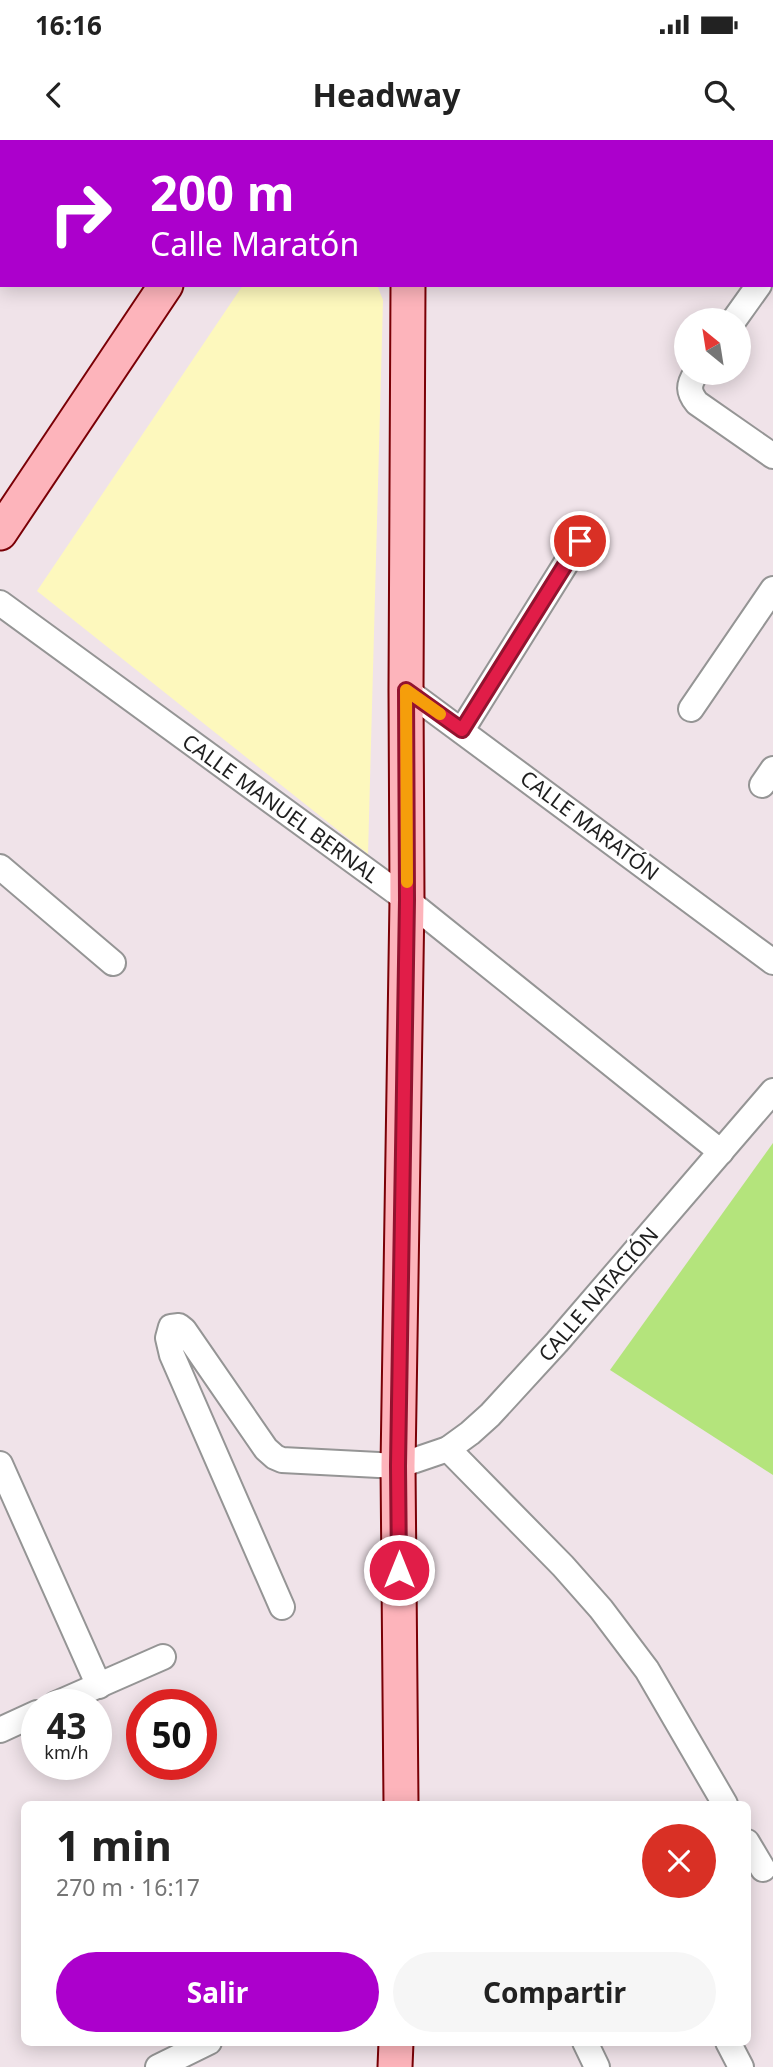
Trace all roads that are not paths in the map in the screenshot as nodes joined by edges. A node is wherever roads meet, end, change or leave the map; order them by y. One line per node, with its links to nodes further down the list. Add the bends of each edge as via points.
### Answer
1 (165, 287): 7 (main road)
2 (408, 287): 11 (main road)
3 (759, 287): 4 (street)
4 (743, 308)
5 (692, 385): 6 (street, via 697,403)
6 (773, 456)
7 (0, 533)
8 (580, 541): 13 (street)
9 (773, 589): 12 (street)
10 (0, 603): 15 (street, CALLE MANUEL BERNAL)
11 (406, 690): 13 (street, CALLE MARATÓN); 15 (main road)
12 (691, 709)
13 (462, 730): 16 (street, CALLE MARATÓN)
14 (0, 867): 17 (street)
15 (407, 900): 19 (street, CALLE MANUEL BERNAL); 22 (main road)
16 (773, 962)
17 (113, 963)
18 (773, 1091): 19 (street, CALLE NATACIÓN)
19 (721, 1152): 20 (street, CALLE NATACIÓN, via 490,1415)
20 (448, 1449): 22 (street, CALLE NATACIÓN); 30 (street, via 601,1609 648,1670)
21 (0, 1464): 25 (street)
22 (398, 1466): 23 (street, via 275,1457 184,1330 171,1327 172,1356); 29 (main road)
23 (282, 1607)
24 (163, 1657): 25 (street)
25 (99, 1686): 26 (street)
26 (92, 1689)
27 (21, 1720): 28 (street)
28 (0, 1730)
29 (402, 1801)
30 (723, 1801)
31 (751, 1849): 32 (street)
32 (763, 1869)
33 (201, 2046): 37 (street)
34 (396, 2046): 38 (main road)
35 (587, 2046): 39 (street)
36 (730, 2046): 40 (street)
37 (158, 2067)
38 (395, 2067)
39 (597, 2067)
40 (741, 2067)

